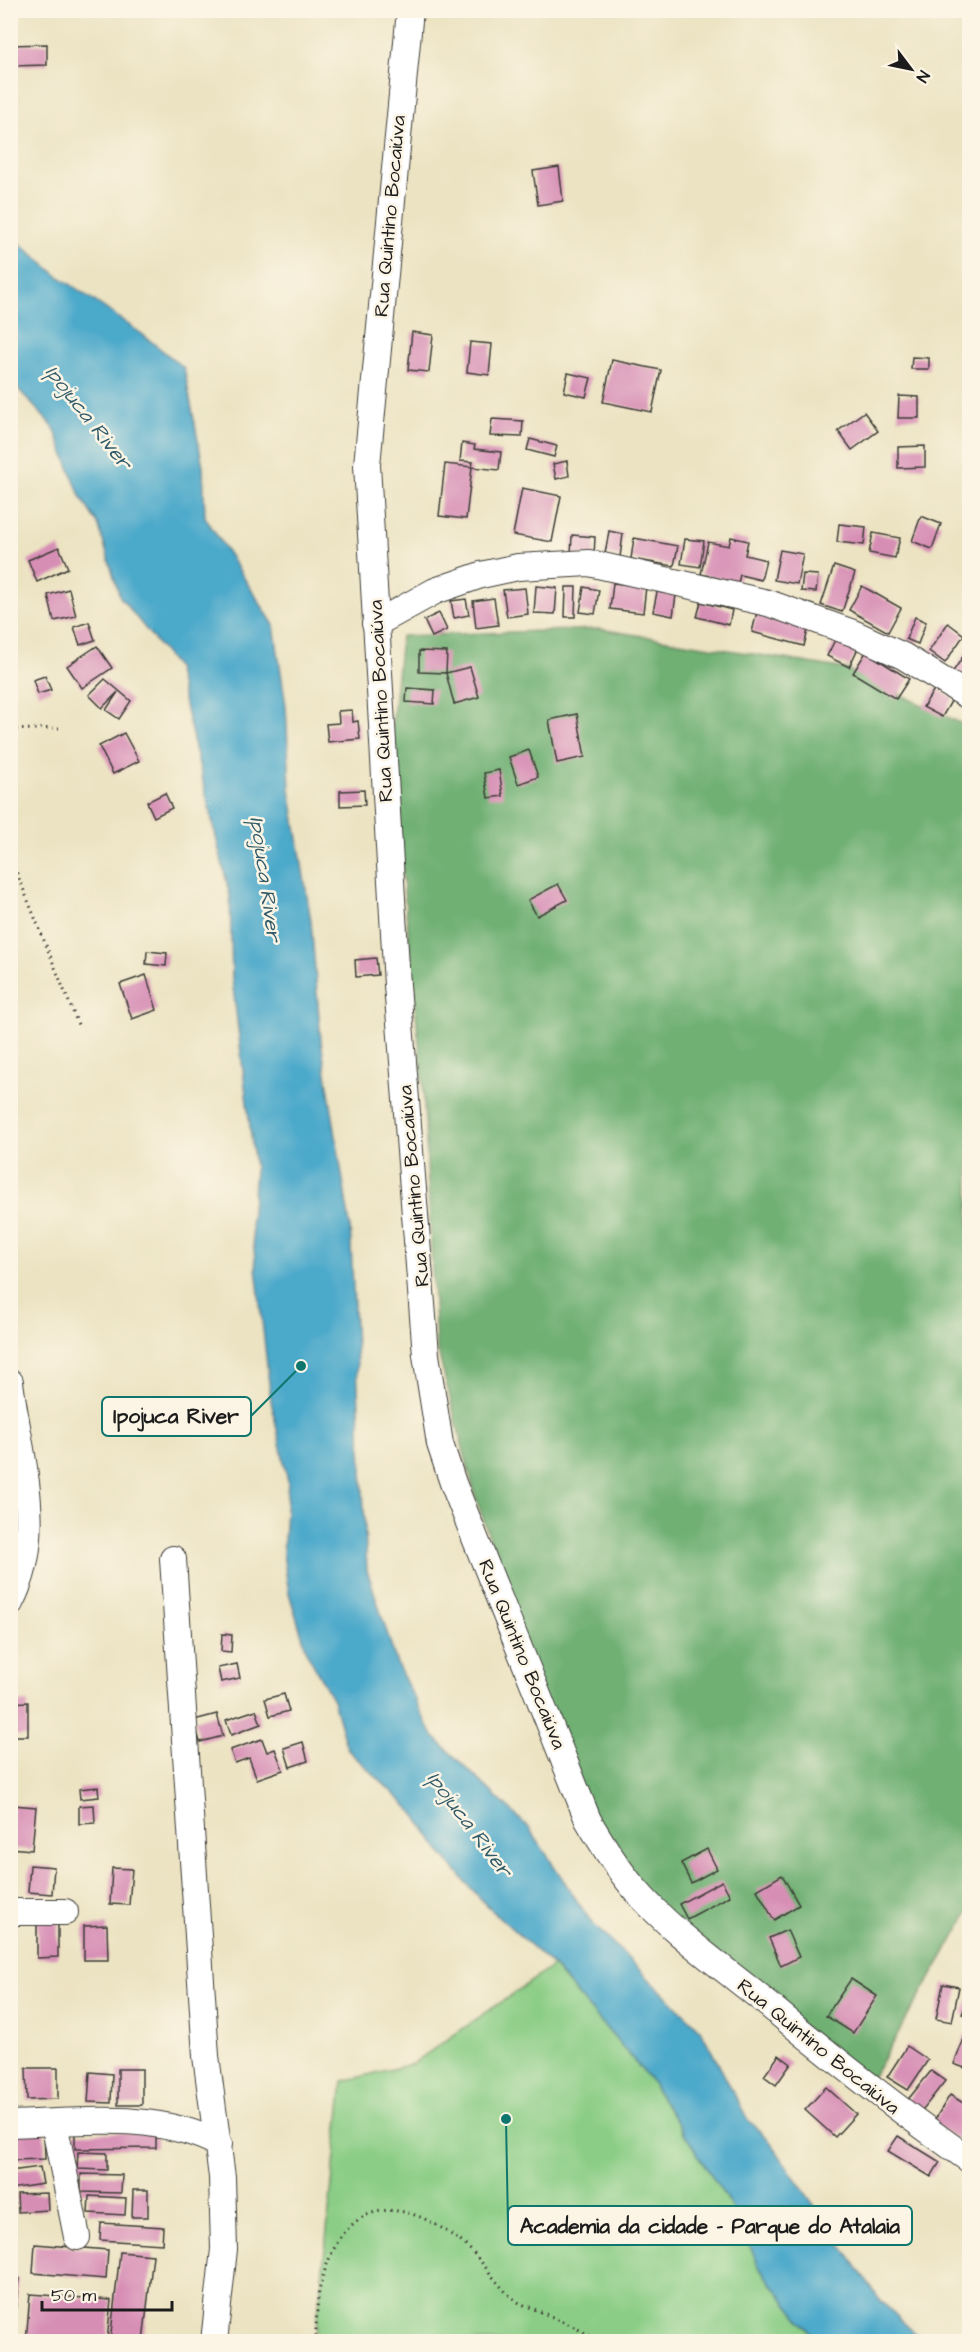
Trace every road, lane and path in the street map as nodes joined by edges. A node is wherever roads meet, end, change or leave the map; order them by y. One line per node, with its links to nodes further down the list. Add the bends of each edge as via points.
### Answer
1 (410, 10): 2 (street, Rua Quintino Bocaiúva, via 367,465)
2 (375, 624): 3 (street, via 435,591 481,574 518,567 589,564 768,603 832,625 903,656); 17 (street, Rua Quintino Bocaiúva, via 397,985 426,1354 440,1444 453,1483 588,1820 609,1856 647,1902 700,1950 874,2093)
3 (969, 697)
4 (59, 728): 5 (path)
5 (10, 729)
6 (10, 856): 7 (path)
7 (79, 1027)
8 (10, 1382): 9 (street)
9 (13, 1434): 11 (street, via 29,1502 30,1530 19,1588)
10 (173, 1559): 16 (street, via 197,1936)
11 (10, 1604)
12 (10, 1912): 13 (street)
13 (65, 1912)
14 (54, 2123): 15 (street); 16 (street, via 142,2121 201,2134); 18 (street)
15 (10, 2124)
16 (219, 2144): 19 (street, via 224,2249)
17 (969, 2160)
18 (77, 2236)
19 (214, 2342)
20 (315, 2342): 21 (path, via 320,2289 342,2235 355,2220 387,2210 410,2213 442,2229 482,2261 513,2299 573,2325)
21 (600, 2342)

